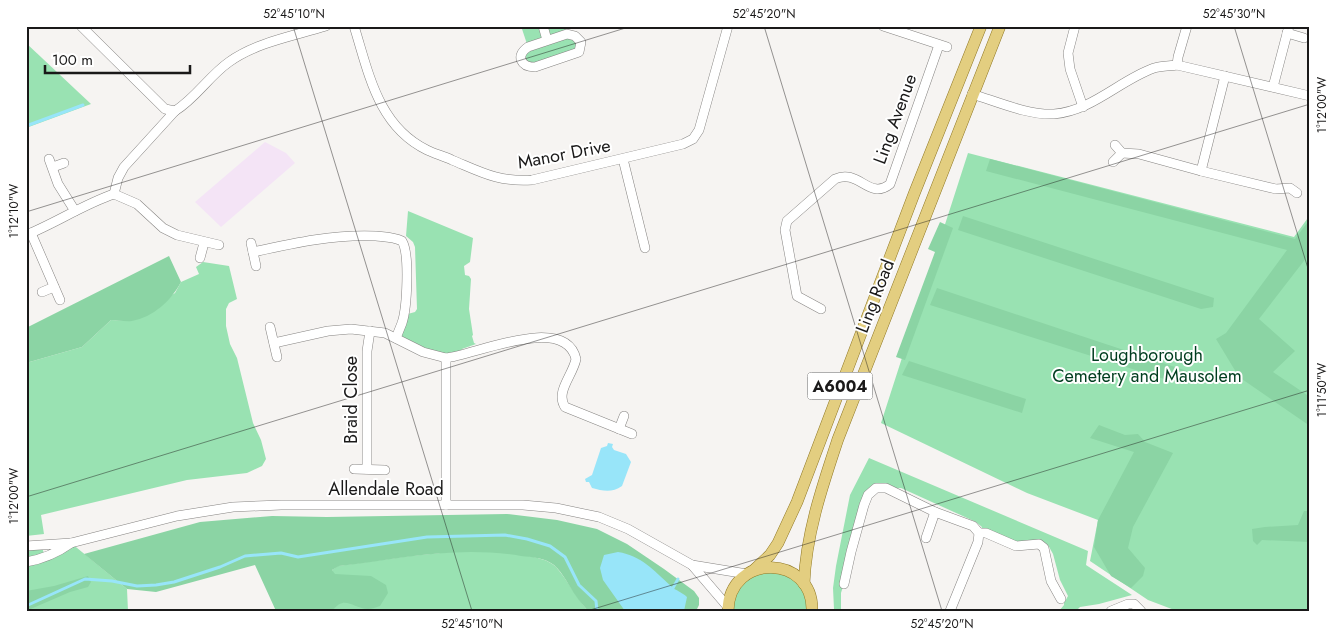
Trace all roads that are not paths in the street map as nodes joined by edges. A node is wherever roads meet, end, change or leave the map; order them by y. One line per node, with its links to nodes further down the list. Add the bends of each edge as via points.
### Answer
1 (81, 26): 20 (street, via 165,109)
2 (326, 26): 20 (street, via 241,54 216,72)
3 (354, 26): 23 (street, Manor Drive, via 372,85 386,115 403,135 427,150 494,178 515,181 532,180)
4 (543, 26): 13 (street)
5 (728, 26): 23 (street, Manor Drive, via 699,130 693,139)
6 (883, 26): 39 (street, Ling Avenue, via 943,46 890,184 877,190 842,173 789,218 785,226 797,296)
7 (981, 26): 60 (main road, Ling Road / A6004, via 797,502 778,543)
8 (1000, 26): 17 (main road, Ling Road / A6004)
9 (1075, 26): 19 (street, via 1068,53)
10 (1187, 26): 14 (street)
11 (1288, 30): 12 (street); 16 (street)
12 (1304, 38)
13 (547, 40): 13 (street, via 567,34 578,39 581,47 574,55 535,67 523,63 520,58 522,51)
14 (1177, 65): 15 (street); 19 (street, via 1156,67 1140,74)
15 (1225, 76): 16 (street); 26 (street)
16 (1273, 87): 18 (street)
17 (972, 94): 19 (street, via 1034,113 1054,114); 61 (main road, Ling Road / A6004, via 838,439 811,529)
18 (1310, 96)
19 (1083, 107)
20 (175, 111): 28 (street, via 124,166)
21 (1115, 145): 22 (street)
22 (1122, 153): 24 (street); 26 (street, via 1139,154)
23 (623, 158): 33 (street, Manor Drive)
24 (1113, 162)
25 (64, 163): 29 (street, via 51,163 58,184)
26 (1201, 171): 27 (street, via 1276,188)
27 (1293, 187)
28 (114, 194): 29 (street); 31 (street, via 137,204 163,228 176,235)
29 (75, 212): 30 (street)
30 (28, 234): 36 (street)
31 (204, 242): 32 (street); 34 (street)
32 (219, 245)
33 (645, 248)
34 (200, 258)
35 (256, 266): 42 (street, via 252,248 342,236 389,237 402,241 406,253 406,304)
36 (54, 287): 37 (street); 38 (street)
37 (42, 292)
38 (60, 300)
39 (821, 309)
40 (270, 327): 43 (street)
41 (370, 331): 42 (street); 43 (street, via 339,329); 50 (street, Braid Close, via 367,352)
42 (396, 338): 45 (street, via 423,352)
43 (274, 343): 44 (street)
44 (277, 357)
45 (446, 358): 47 (street, via 514,340 545,338 563,342 576,359 561,399 565,407); 52 (street)
46 (624, 416): 47 (street)
47 (619, 429): 48 (street)
48 (632, 434)
49 (354, 469): 50 (street, Braid Close)
50 (367, 469): 51 (street, Braid Close)
51 (385, 470)
52 (446, 505): 56 (street, Allendale Road, via 281,504 233,507 177,516); 59 (street, Allendale Road, via 540,506 586,514 628,529)
53 (935, 512): 54 (street, via 973,526); 55 (street); 62 (street, via 886,488 872,490 858,524)
54 (979, 533): 63 (street, via 1016,546 1039,544 1044,548 1051,581); 66 (street)
55 (926, 538)
56 (71, 543): 57 (street, Allendale Road); 58 (street, Allendale Road, via 57,553)
57 (26, 546)
58 (26, 562)
59 (692, 565): 60 (street, Allendale Road); 64 (street, Allendale Road)
60 (751, 572): 61 (main road, via 764,567 779,568 794,574); 64 (main road, A6004, via 736,584)
61 (804, 584): 65 (main road, A6004)
62 (844, 584)
63 (1062, 599)
64 (728, 609)
65 (813, 610)
66 (950, 611)
67 (1111, 611): 68 (street, via 1134,604)
68 (1141, 611)

